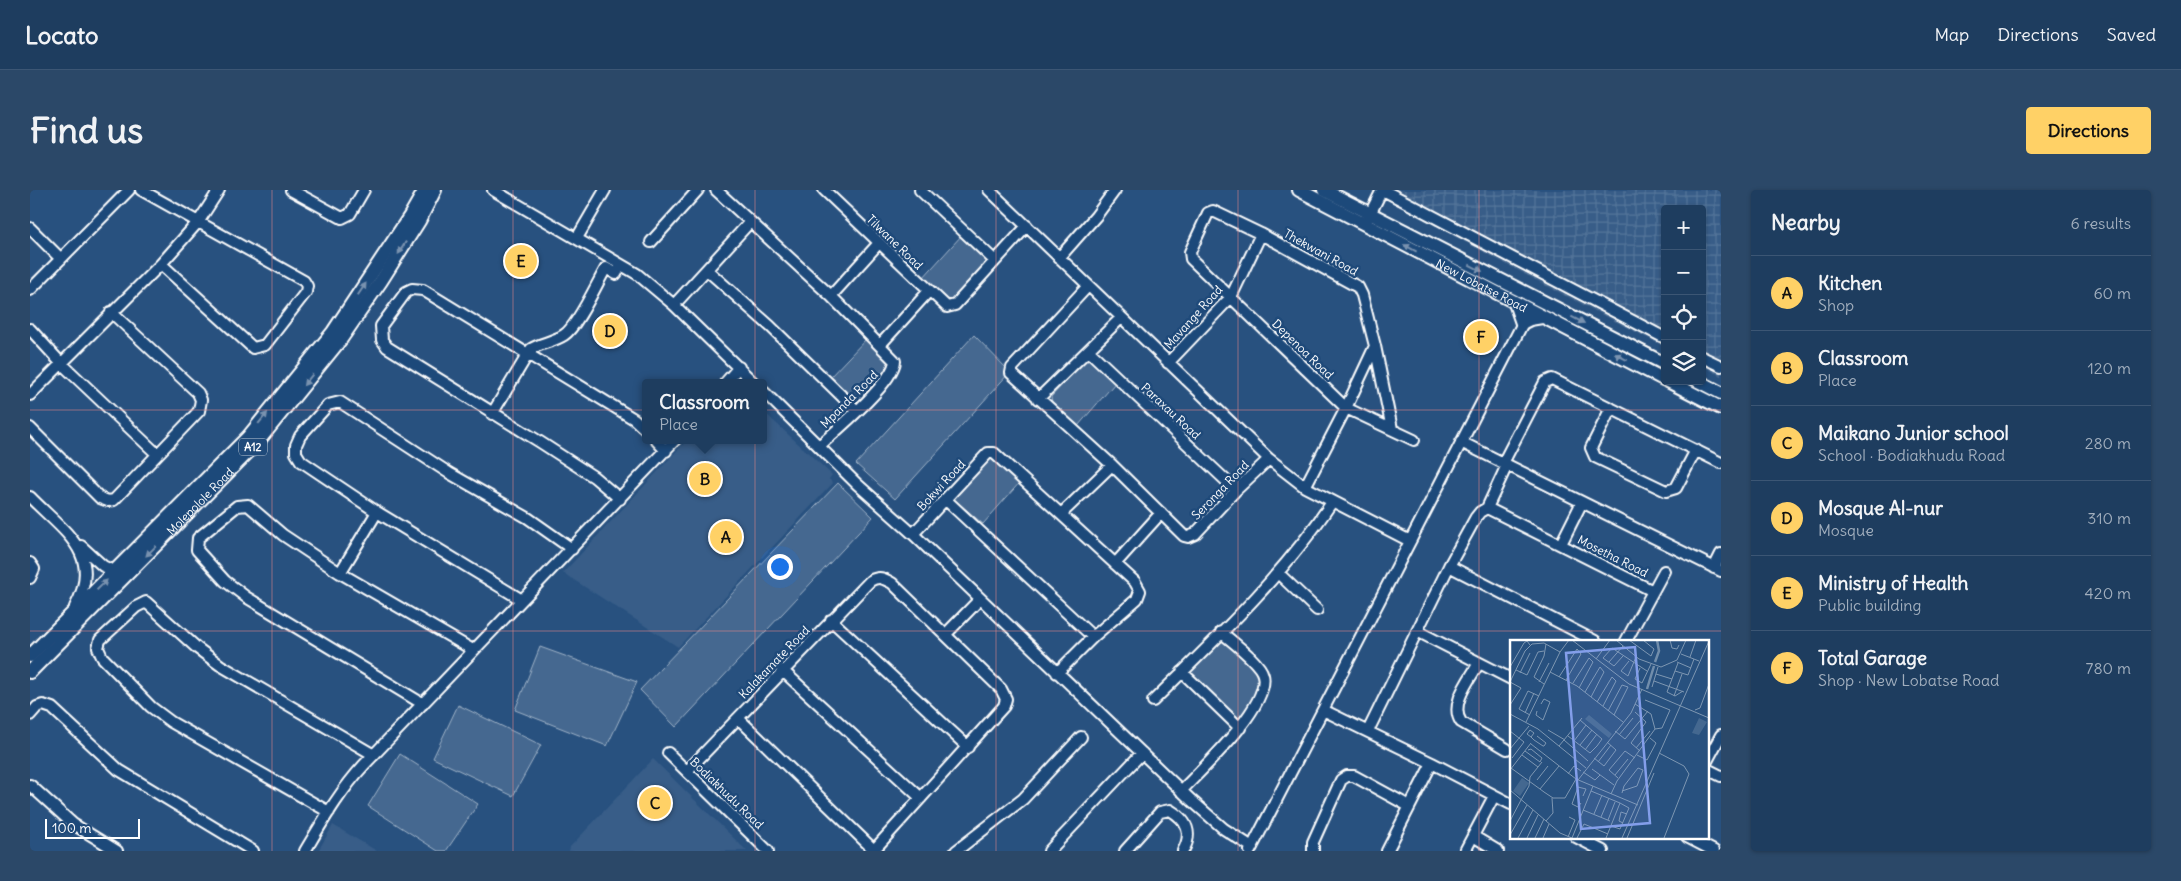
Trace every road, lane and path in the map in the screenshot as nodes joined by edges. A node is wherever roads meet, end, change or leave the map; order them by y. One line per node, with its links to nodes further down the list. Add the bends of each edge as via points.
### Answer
1 (128, 190): 30 (street)
2 (141, 190): 20 (street)
3 (218, 190): 20 (street)
4 (291, 190): 5 (street, via 342,218 350,214)
5 (364, 190)
6 (425, 190): 112 (main road, Molepolole Road / A12, one-way to 6, via 248,437 297,377 333,332)
7 (435, 190): 132 (main road, Molepolole Road / A12, one-way to 132, via 419,221 341,339 256,444)
8 (493, 190): 25 (street)
9 (605, 190): 25 (street)
10 (698, 190): 26 (street)
11 (716, 190): 21 (street)
12 (824, 190): 27 (street, Tilwane Road)
13 (920, 190): 31 (street)
14 (989, 190): 22 (street)
15 (1115, 190): 29 (street)
16 (1299, 190): 19 (main road)
17 (1324, 190): 19 (main road)
18 (1382, 190): 19 (street); 50 (street)
19 (1368, 219): 32 (main road)
20 (199, 221): 33 (street); 33 (street, via 304,281 307,286 306,292 266,345 253,348 249,345)
21 (750, 222): 35 (street); 39 (street)
22 (1027, 226): 29 (street); 31 (street)
23 (30, 228): 30 (street)
24 (1261, 234): 28 (street, Thekwani Road, via 1211,211); 40 (street, Mavange Road); 52 (street, Thekwani Road, via 1358,287)
25 (577, 238): 34 (street)
26 (651, 242)
27 (879, 243): 38 (street, Tilwane Road); 39 (street)
28 (1190, 254): 40 (street, Depenoa Road, via 1191,259)
29 (1059, 258): 36 (street)
30 (61, 259): 37 (street)
31 (995, 261): 38 (street, Tilwane Road, via 952,307 944,306)
32 (1448, 261): 41 (main road, one-way to 41); 42 (main road, New Lobatse Road)
33 (161, 264): 45 (street)
34 (621, 265): 43 (street); 54 (street, via 616,274 606,268 570,330 555,340 539,344)
35 (707, 270): 43 (street); 73 (street, via 770,326)
36 (1088, 286): 47 (street); 69 (street, via 1011,369 1011,373)
37 (30, 290)
38 (929, 291): 51 (street)
39 (831, 296): 51 (street)
40 (1231, 297): 58 (street, Mavange Road); 70 (street, Depenoa Road)
41 (1535, 298): 44 (street); 56 (main road, one-way to 56)
42 (1515, 303): 44 (main road, New Lobatse Road); 48 (main road)
43 (674, 305): 60 (street)
44 (1529, 310): 46 (main road, New Lobatse Road); 48 (street)
45 (111, 312): 57 (street); 85 (street, via 198,393 201,400 199,411)
46 (1542, 317): 48 (main road); 61 (main road, New Lobatse Road, one-way to 46)
47 (1121, 318): 53 (street); 58 (street)
48 (1522, 323): 79 (street)
49 (30, 329): 57 (street)
50 (1661, 336)
51 (880, 345): 73 (street, Mpanda Road, via 895,361 895,367)
52 (1376, 346): 70 (street); 77 (street, Thekwani Road)
53 (1089, 351): 69 (street); 91 (street, Paraxau Road)
54 (528, 353): 74 (street); 74 (street, via 423,290 406,292 381,326 382,340 387,347); 75 (street)
55 (1706, 359): 59 (street)
56 (1661, 362)
57 (61, 363): 67 (street); 85 (street)
58 (1168, 363): 86 (street)
59 (1721, 366)
60 (738, 367): 62 (street); 63 (street)
61 (1661, 378)
62 (728, 379)
63 (750, 379)
64 (1676, 385): 72 (main road)
65 (1706, 385): 66 (main road)
66 (1721, 393)
67 (30, 395)
68 (767, 395): 82 (street)
69 (1038, 399): 89 (street)
70 (1346, 408): 77 (street, Depenoa Road); 90 (street)
71 (1611, 408): 83 (street); 83 (street, via 1591,448 1594,457 1670,492 1676,488); 87 (street, via 1555,379 1547,380)
72 (1721, 408)
73 (857, 412): 82 (street, Mpanda Road)
74 (492, 414): 93 (street, via 594,477)
75 (642, 426)
76 (30, 428): 85 (street, via 100,498 108,501 114,500)
77 (1392, 430): 78 (street, Depenoa Road)
78 (1414, 440)
79 (1461, 442): 87 (street); 103 (street)
80 (660, 444): 84 (street)
81 (672, 444): 84 (street)
82 (819, 446): 101 (street)
83 (1696, 450): 88 (street)
84 (666, 451): 93 (street)
85 (157, 454)
86 (1269, 459): 90 (street); 91 (street, Seronga Road)
87 (1505, 464): 96 (street); 97 (street)
88 (1721, 464)
89 (1112, 465): 99 (street); 100 (street)
90 (1305, 486): 95 (street)
91 (1236, 490): 99 (street, Seronga Road, via 1195,534 1188,537)
92 (30, 498): 102 (street)
93 (620, 499): 105 (street)
94 (945, 499): 100 (street, Bokwi Road, via 988,453 994,453); 101 (street, Bokwi Road); 125 (street)
95 (1332, 502): 103 (street); 114 (street)
96 (1582, 502): 104 (street, Mosetha Road); 110 (street)
97 (1487, 508): 104 (street, Mosetha Road); 109 (street, via 1476,517)
98 (377, 512): 105 (street, via 301,461 296,453 300,436 328,405 340,402 349,407 397,440 528,518); 113 (street); 118 (street)
99 (1161, 513): 108 (street)
100 (1061, 514): 108 (street)
101 (913, 534): 117 (street)
102 (74, 541): 112 (street, via 103,566); 120 (street, via 82,554 86,574 83,592)
103 (1410, 541): 138 (street)
104 (1561, 544): 116 (street, Mosetha Road)
105 (572, 549): 118 (street)
106 (1721, 554): 110 (street)
107 (30, 563): 115 (street, via 34,569)
108 (1115, 564): 125 (street, via 1135,582 1139,595)
109 (1449, 566): 122 (street); 126 (street)
110 (1717, 570)
111 (1664, 571): 116 (street)
112 (116, 572): 120 (main road, Molepolole Road / A12, one-way to 112)
113 (340, 573): 128 (street); 137 (street, via 283,535 248,505 237,506 198,538 196,544 197,550 225,581 246,597)
114 (1278, 573): 119 (street); 123 (street)
115 (30, 578)
116 (1653, 591): 127 (street)
117 (980, 599): 124 (street); 134 (street)
118 (522, 600): 128 (street)
119 (1317, 610)
120 (70, 616): 129 (main road, Molepolole Road / A12)
121 (831, 620): 124 (street, Kalakamate Road, via 870,581 884,578); 131 (street, Kalakamate Road); 145 (street)
122 (1416, 631): 130 (street); 142 (street)
123 (1221, 632): 133 (street); 141 (street, via 1263,673 1264,680 1255,704)
124 (946, 634): 145 (street, via 1001,689 1006,699 1004,706)
125 (1094, 637): 134 (street)
126 (1593, 640)
127 (1627, 640)
128 (473, 650): 137 (street)
129 (30, 656)
130 (1479, 663): 135 (street); 146 (street, via 1458,704 1457,716 1461,722)
131 (782, 670): 140 (street, Kalakamate Road); 158 (street)
132 (30, 672)
133 (1182, 672): 136 (street); 141 (street)
134 (1057, 673): 148 (street)
135 (1510, 678)
136 (1152, 701)
137 (423, 704): 149 (street)
138 (1323, 710): 142 (street); 165 (street)
139 (30, 715): 167 (street, via 37,706 52,708 119,770)
140 (738, 718): 153 (street, Kalakamate Road); 170 (street)
141 (1240, 728): 156 (street)
142 (1368, 731): 151 (street)
143 (1721, 735): 150 (street)
144 (1081, 737): 171 (street, via 1023,799)
145 (968, 747): 158 (street)
146 (1507, 749)
147 (668, 753): 153 (street, Bodiakhudu Road)
148 (1142, 754): 156 (street); 172 (street)
149 (374, 755): 161 (street, via 351,779); 161 (street, via 220,665 146,602 136,606 100,640 98,648 102,657 151,708)
150 (1708, 759)
151 (1432, 762): 157 (street); 160 (street)
152 (1708, 770): 154 (street)
153 (686, 771): 169 (street, Bodiakhudu Road)
154 (1721, 776)
155 (30, 785): 166 (street, via 73,824)
156 (1181, 791): 165 (street)
157 (1494, 796): 159 (street); 162 (street)
158 (921, 798): 170 (street)
159 (1510, 804)
160 (1409, 806): 175 (street, via 1354,776 1347,776 1342,780 1313,842); 176 (street)
161 (329, 812): 168 (street)
162 (1473, 836): 177 (street); 178 (street)
163 (1578, 838): 179 (street)
164 (1689, 838): 180 (street)
165 (1251, 849)
166 (117, 851)
167 (253, 851)
168 (305, 851)
169 (768, 851)
170 (874, 851)
171 (956, 851)
172 (1049, 851)
173 (1125, 851): 174 (street, via 1160,812 1170,810 1188,826 1189,834)
174 (1182, 851)
175 (1313, 851)
176 (1387, 851)
177 (1465, 851)
178 (1498, 851)
179 (1603, 851)
180 (1714, 851)

